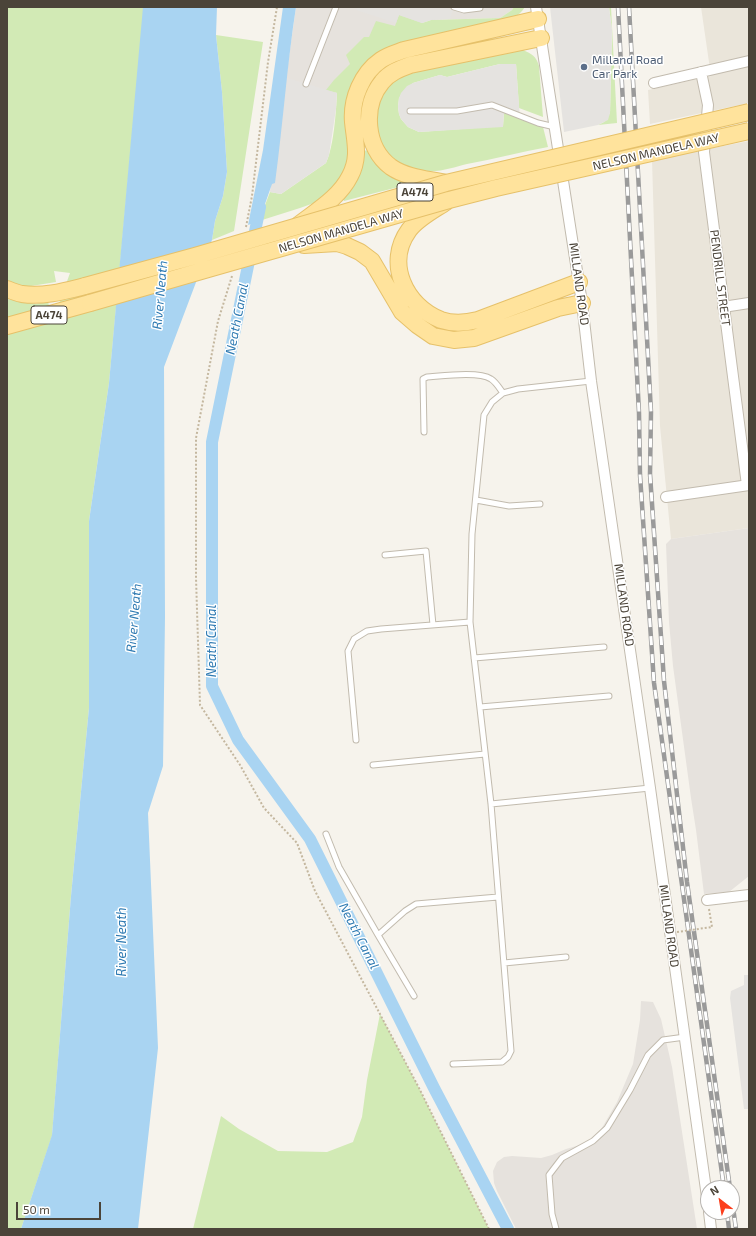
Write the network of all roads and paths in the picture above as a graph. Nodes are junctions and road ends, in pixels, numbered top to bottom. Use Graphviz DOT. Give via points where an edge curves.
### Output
graph roads {
  1 [pos="278,7"];
  2 [pos="336,7"];
  3 [pos="454,7"];
  4 [pos="480,7"];
  5 [pos="537,13"];
  6 [pos="541,38"];
  7 [pos="407,57"];
  8 [pos="749,62"];
  9 [pos="701,72"];
  10 [pos="654,83"];
  11 [pos="306,84"];
  12 [pos="410,111"];
  13 [pos="749,112"];
  14 [pos="555,127"];
  15 [pos="749,131"];
  16 [pos="446,183"];
  17 [pos="449,200"];
  18 [pos="297,226"];
  19 [pos="246,232"];
  20 [pos="282,248"];
  21 [pos="232,273"];
  22 [pos="579,282"];
  23 [pos="7,289"];
  24 [pos="582,303"];
  25 [pos="749,303"];
  26 [pos="723,306"];
  27 [pos="7,326"];
  28 [pos="591,381"];
  29 [pos="503,393"];
  30 [pos="424,432"];
  31 [pos="748,485"];
  32 [pos="666,497"];
  33 [pos="476,500"];
  34 [pos="540,504"];
  35 [pos="385,555"];
  36 [pos="470,622"];
  37 [pos="433,625"];
  38 [pos="604,647"];
  39 [pos="474,658"];
  40 [pos="609,696"];
  41 [pos="480,707"];
  42 [pos="356,740"];
  43 [pos="485,754"];
  44 [pos="373,765"];
  45 [pos="650,788"];
  46 [pos="490,804"];
  47 [pos="326,834"];
  48 [pos="749,895"];
  49 [pos="498,897"];
  50 [pos="707,900"];
  51 [pos="677,932"];
  52 [pos="378,935"];
  53 [pos="566,957"];
  54 [pos="504,963"];
  55 [pos="414,996"];
  56 [pos="685,1037"];
  57 [pos="453,1064"];
  58 [pos="705,1180"];
  59 [pos="489,1229"];
  60 [pos="556,1229"];
  1 -- 19 [label="path" via="268,62"];
  2 -- 11 [label="lane"];
  3 -- 4 [label="lane" via="464,10"];
  5 -- 6 [label="street, MILLAND ROAD"];
  5 -- 7 [label="main road"];
  6 -- 7 [label="main road"];
  6 -- 14 [label="street, MILLAND ROAD"];
  7 -- 16 [label="main road" via="376,91 369,109 372,140 381,157 390,166 411,176"];
  7 -- 18 [label="main road" via="393,54 381,60 365,77 353,110 357,151 351,175 335,196"];
  8 -- 9 [label="street"];
  9 -- 10 [label="street"];
  9 -- 26 [label="street, PENDRILL STREET" via="708,104 704,152"];
  12 -- 14 [label="lane" via="457,111 492,106"];
  13 -- 16 [label="main road, NELSON MANDELA WAY / A474, bridge"];
  14 -- 22 [label="street, MILLAND ROAD"];
  15 -- 17 [label="main road, NELSON MANDELA WAY / A474, bridge"];
  16 -- 18 [label="main road, NELSON MANDELA WAY / A474, bridge"];
  17 -- 20 [label="main road, NELSON MANDELA WAY / A474, bridge"];
  17 -- 22 [label="main road, bridge" via="420,219 410,229 400,248 398,268 402,283 409,296 427,313 442,320 458,323 478,320"];
  18 -- 23 [label="main road, NELSON MANDELA WAY / A474, bridge" via="64,291 21,294"];
  20 -- 24 [label="main road, bridge" via="337,243 360,252 372,261 402,312 433,336 454,340 474,338 558,308"];
  20 -- 27 [label="main road, NELSON MANDELA WAY / A474, bridge"];
  21 -- 59 [label="path" via="218,321 196,438 196,578 200,705 264,808 297,843 315,891 419,1088"];
  22 -- 24 [label="street, MILLAND ROAD"];
  24 -- 28 [label="street, MILLAND ROAD"];
  25 -- 26 [label="street"];
  26 -- 31 [label="street, PENDRILL STREET"];
  28 -- 29 [label="lane"];
  28 -- 45 [label="street, MILLAND ROAD"];
  29 -- 30 [label="lane" via="492,379 485,376 427,377 423,379"];
  29 -- 33 [label="lane" via="492,402 484,415"];
  31 -- 32 [label="street"];
  33 -- 34 [label="lane" via="509,506"];
  33 -- 36 [label="lane" via="471,558"];
  35 -- 37 [label="lane" via="426,551"];
  36 -- 37 [label="lane"];
  36 -- 39 [label="lane"];
  37 -- 42 [label="lane" via="367,631 354,639 348,651"];
  38 -- 39 [label="lane"];
  39 -- 41 [label="lane"];
  40 -- 41 [label="lane"];
  41 -- 43 [label="lane"];
  43 -- 44 [label="lane"];
  43 -- 46 [label="lane"];
  45 -- 46 [label="lane"];
  45 -- 56 [label="street, MILLAND ROAD"];
  46 -- 49 [label="lane"];
  47 -- 52 [label="lane" via="339,867"];
  48 -- 50 [label="street"];
  49 -- 52 [label="lane" via="416,904"];
  49 -- 54 [label="lane"];
  50 -- 51 [label="path, bridge" via="712,927"];
  52 -- 55 [label="lane"];
  53 -- 54 [label="lane"];
  54 -- 57 [label="lane" via="511,1051 508,1057 502,1062"];
  56 -- 58 [label="street, MILLAND ROAD"];
  56 -- 60 [label="lane" via="663,1040 648,1055 607,1128 594,1141 562,1158 549,1175 552,1214"];
}
